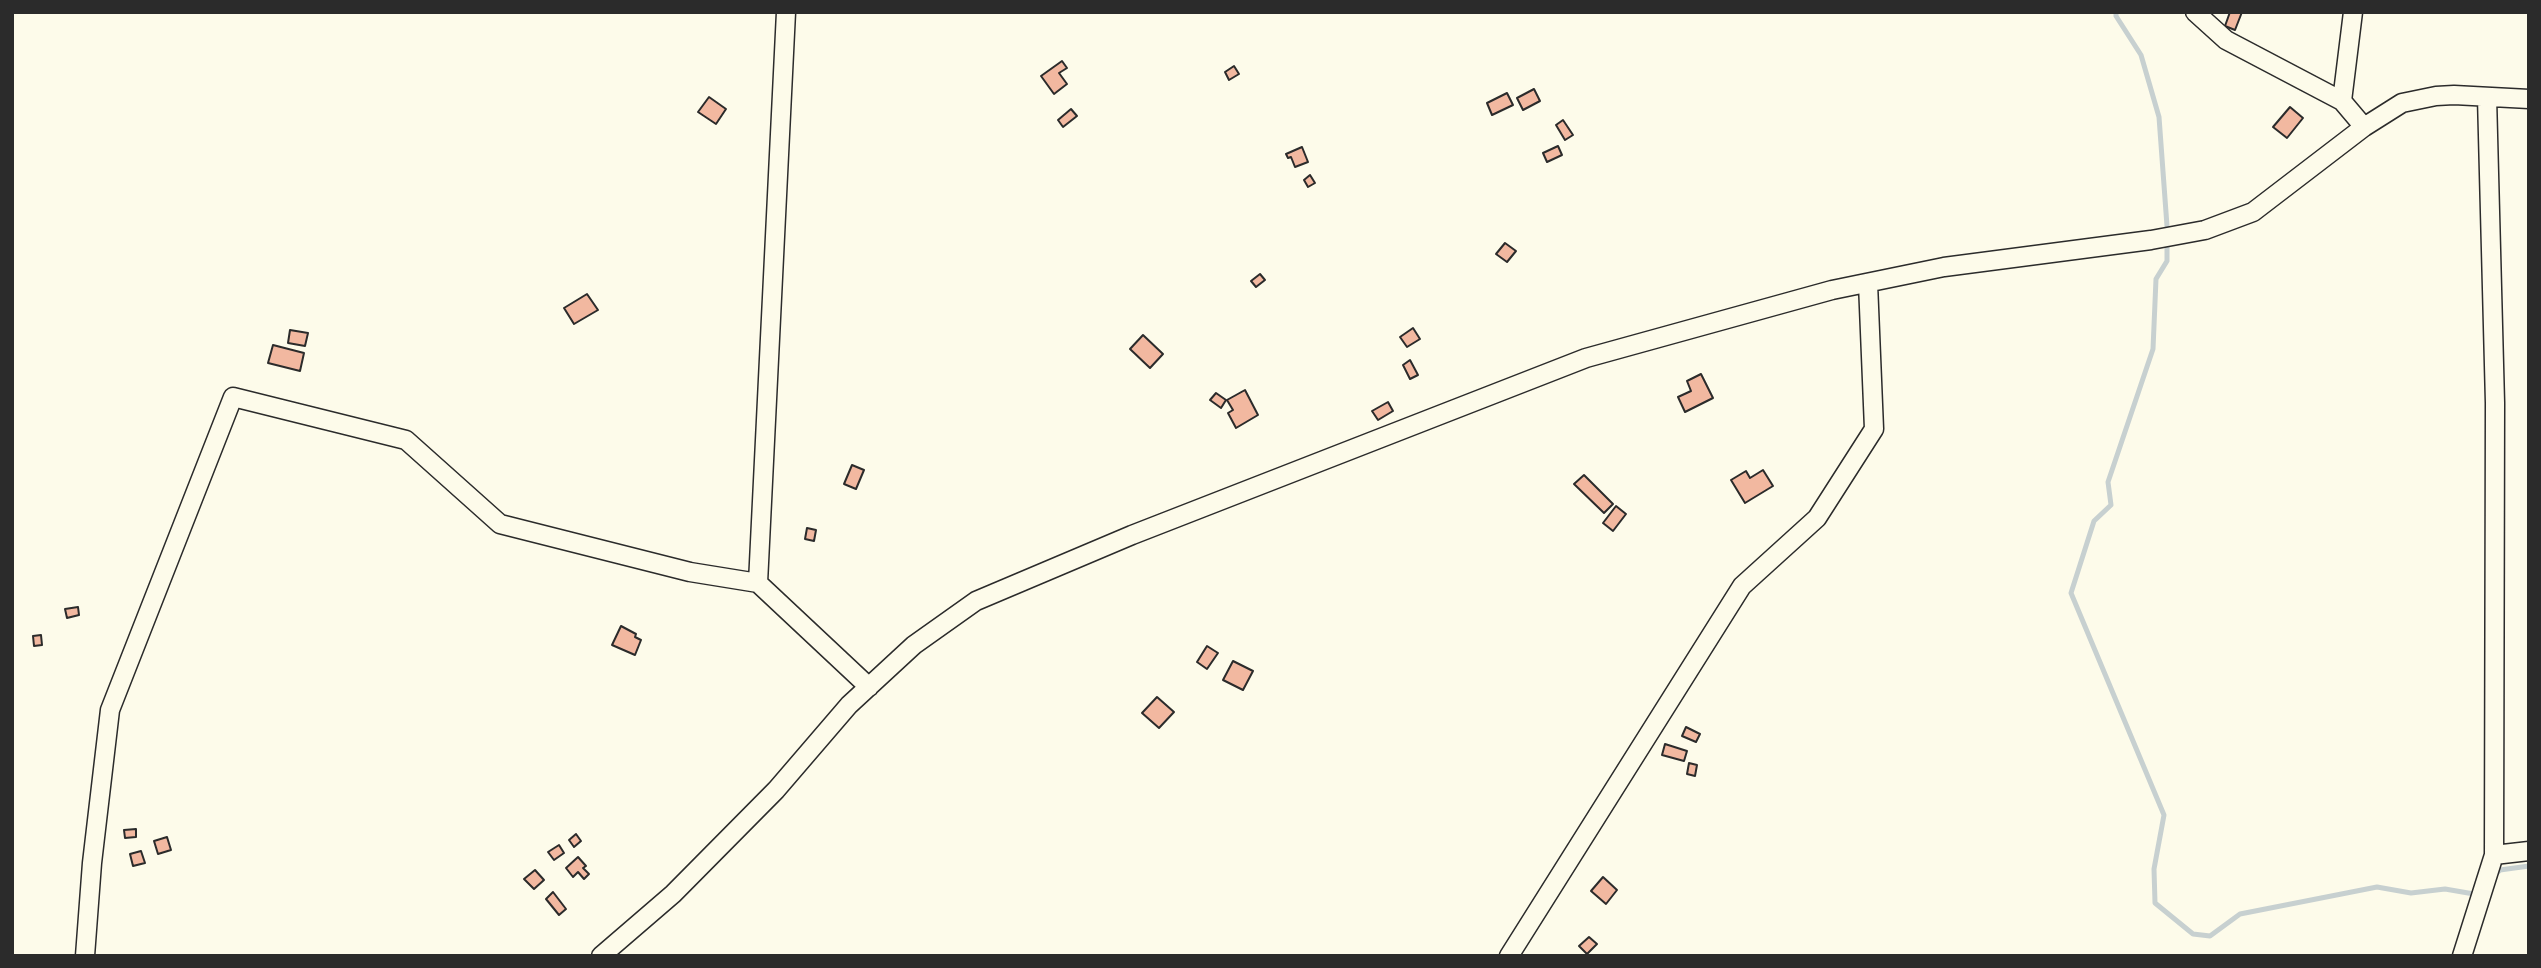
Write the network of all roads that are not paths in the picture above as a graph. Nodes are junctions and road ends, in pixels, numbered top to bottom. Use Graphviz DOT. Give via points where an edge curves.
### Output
graph roads {
  1 [pos="786,12"];
  2 [pos="2195,12"];
  3 [pos="2353,12"];
  4 [pos="2487,97"];
  5 [pos="2529,99"];
  6 [pos="2342,100"];
  7 [pos="2364,127"];
  8 [pos="1867,283"];
  9 [pos="758,583"];
  10 [pos="869,687"];
  11 [pos="2529,851"];
  12 [pos="2494,855"];
  13 [pos="85,956"];
  14 [pos="601,956"];
  15 [pos="1509,956"];
  16 [pos="2462,956"];
  1 -- 9 [label="street"];
  2 -- 6 [label="street" via="2226,40"];
  3 -- 6 [label="street"];
  4 -- 5 [label="street"];
  4 -- 7 [label="street" via="2435,96 2402,103"];
  4 -- 12 [label="street" via="2495,403"];
  6 -- 7 [label="street"];
  7 -- 8 [label="street" via="2253,212 2205,230 1944,267"];
  8 -- 10 [label="street" via="1586,358 1132,535 976,601 914,645"];
  8 -- 15 [label="street" via="1874,429 1817,518 1742,586"];
  9 -- 10 [label="street"];
  9 -- 13 [label="street" via="691,572 500,524 406,440 233,397 110,710"];
  10 -- 14 [label="street" via="673,894"];
  11 -- 12 [label="street"];
  12 -- 16 [label="street"];
}
